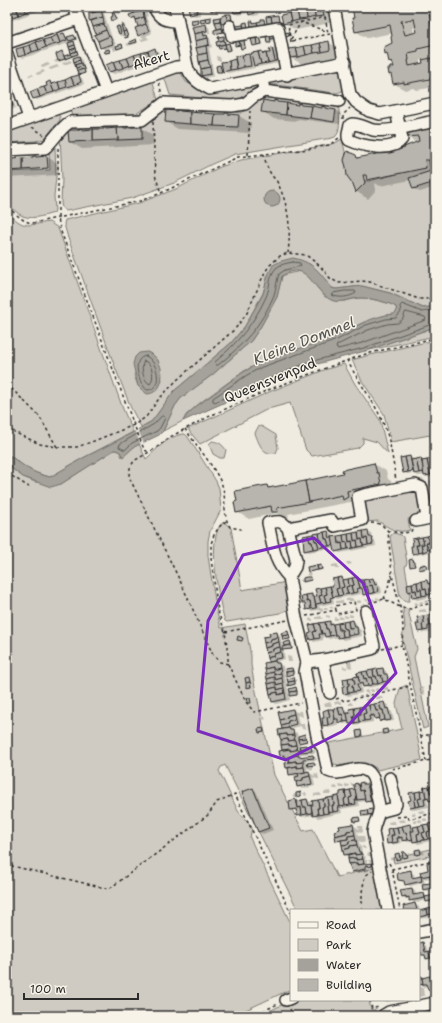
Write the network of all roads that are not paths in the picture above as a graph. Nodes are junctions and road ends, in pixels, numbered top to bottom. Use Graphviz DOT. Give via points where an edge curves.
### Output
graph roads {
  1 [pos="74,7"];
  2 [pos="154,7"];
  3 [pos="175,7"];
  4 [pos="335,11"];
  5 [pos="78,19"];
  6 [pos="178,21"];
  7 [pos="230,26"];
  8 [pos="7,42"];
  9 [pos="7,54"];
  10 [pos="345,62"];
  11 [pos="187,66"];
  12 [pos="287,75"];
  13 [pos="263,79"];
  14 [pos="106,91"];
  15 [pos="264,91"];
  16 [pos="339,101"];
  17 [pos="435,103"];
  18 [pos="64,106"];
  19 [pos="396,111"];
  20 [pos="29,118"];
  21 [pos="435,121"];
  22 [pos="70,122"];
  23 [pos="7,126"];
  24 [pos="7,150"];
  25 [pos="431,517"];
  26 [pos="416,521"];
  27 [pos="288,528"];
  28 [pos="290,577"];
  29 [pos="364,608"];
  30 [pos="323,660"];
  31 [pos="307,662"];
  32 [pos="331,696"];
  33 [pos="391,774"];
  34 [pos="379,812"];
  35 [pos="388,909"];
  36 [pos="435,929"];
  37 [pos="420,932"];
  38 [pos="435,1003"];
  39 [pos="384,1015"];
  1 -- 5 [label="street"];
  2 -- 6 [label="street" via="162,20"];
  3 -- 6 [label="street"];
  4 -- 10 [label="street" via="332,33"];
  5 -- 8 [label="street"];
  5 -- 14 [label="street"];
  6 -- 11 [label="street"];
  7 -- 12 [label="street" via="232,36 278,28"];
  9 -- 20 [label="street"];
  10 -- 12 [label="street, Akert"];
  10 -- 19 [label="street" via="353,98 374,113"];
  11 -- 13 [label="street, Akert" via="189,73 198,83 210,89"];
  11 -- 14 [label="street, Akert" via="176,67"];
  12 -- 13 [label="street, Akert"];
  13 -- 15 [label="street"];
  14 -- 18 [label="street, Akert"];
  15 -- 16 [label="street"];
  15 -- 22 [label="street" via="245,104 232,106 164,103 142,120"];
  17 -- 19 [label="street"];
  18 -- 20 [label="street, Akert"];
  18 -- 22 [label="street"];
  19 -- 21 [label="street" via="400,128"];
  20 -- 23 [label="street, Akert"];
  22 -- 24 [label="street" via="45,148"];
  25 -- 26 [label="street"];
  25 -- 27 [label="street" via="422,488 415,486 358,497 362,520 335,526 331,520"];
  27 -- 28 [label="street" via="296,560"];
  27 -- 28 [label="street" via="280,521 268,523 276,559 281,569"];
  28 -- 31 [label="street" via="296,618"];
  29 -- 30 [label="street" via="374,646 372,649"];
  30 -- 31 [label="street"];
  30 -- 32 [label="street"];
  31 -- 34 [label="street" via="305,672 318,741 323,748 328,771 334,774 366,770 374,780"];
  33 -- 34 [label="street" via="396,804 394,808"];
  34 -- 35 [label="street" via="373,832 384,866"];
  36 -- 37 [label="street"];
  38 -- 39 [label="street"];
}
